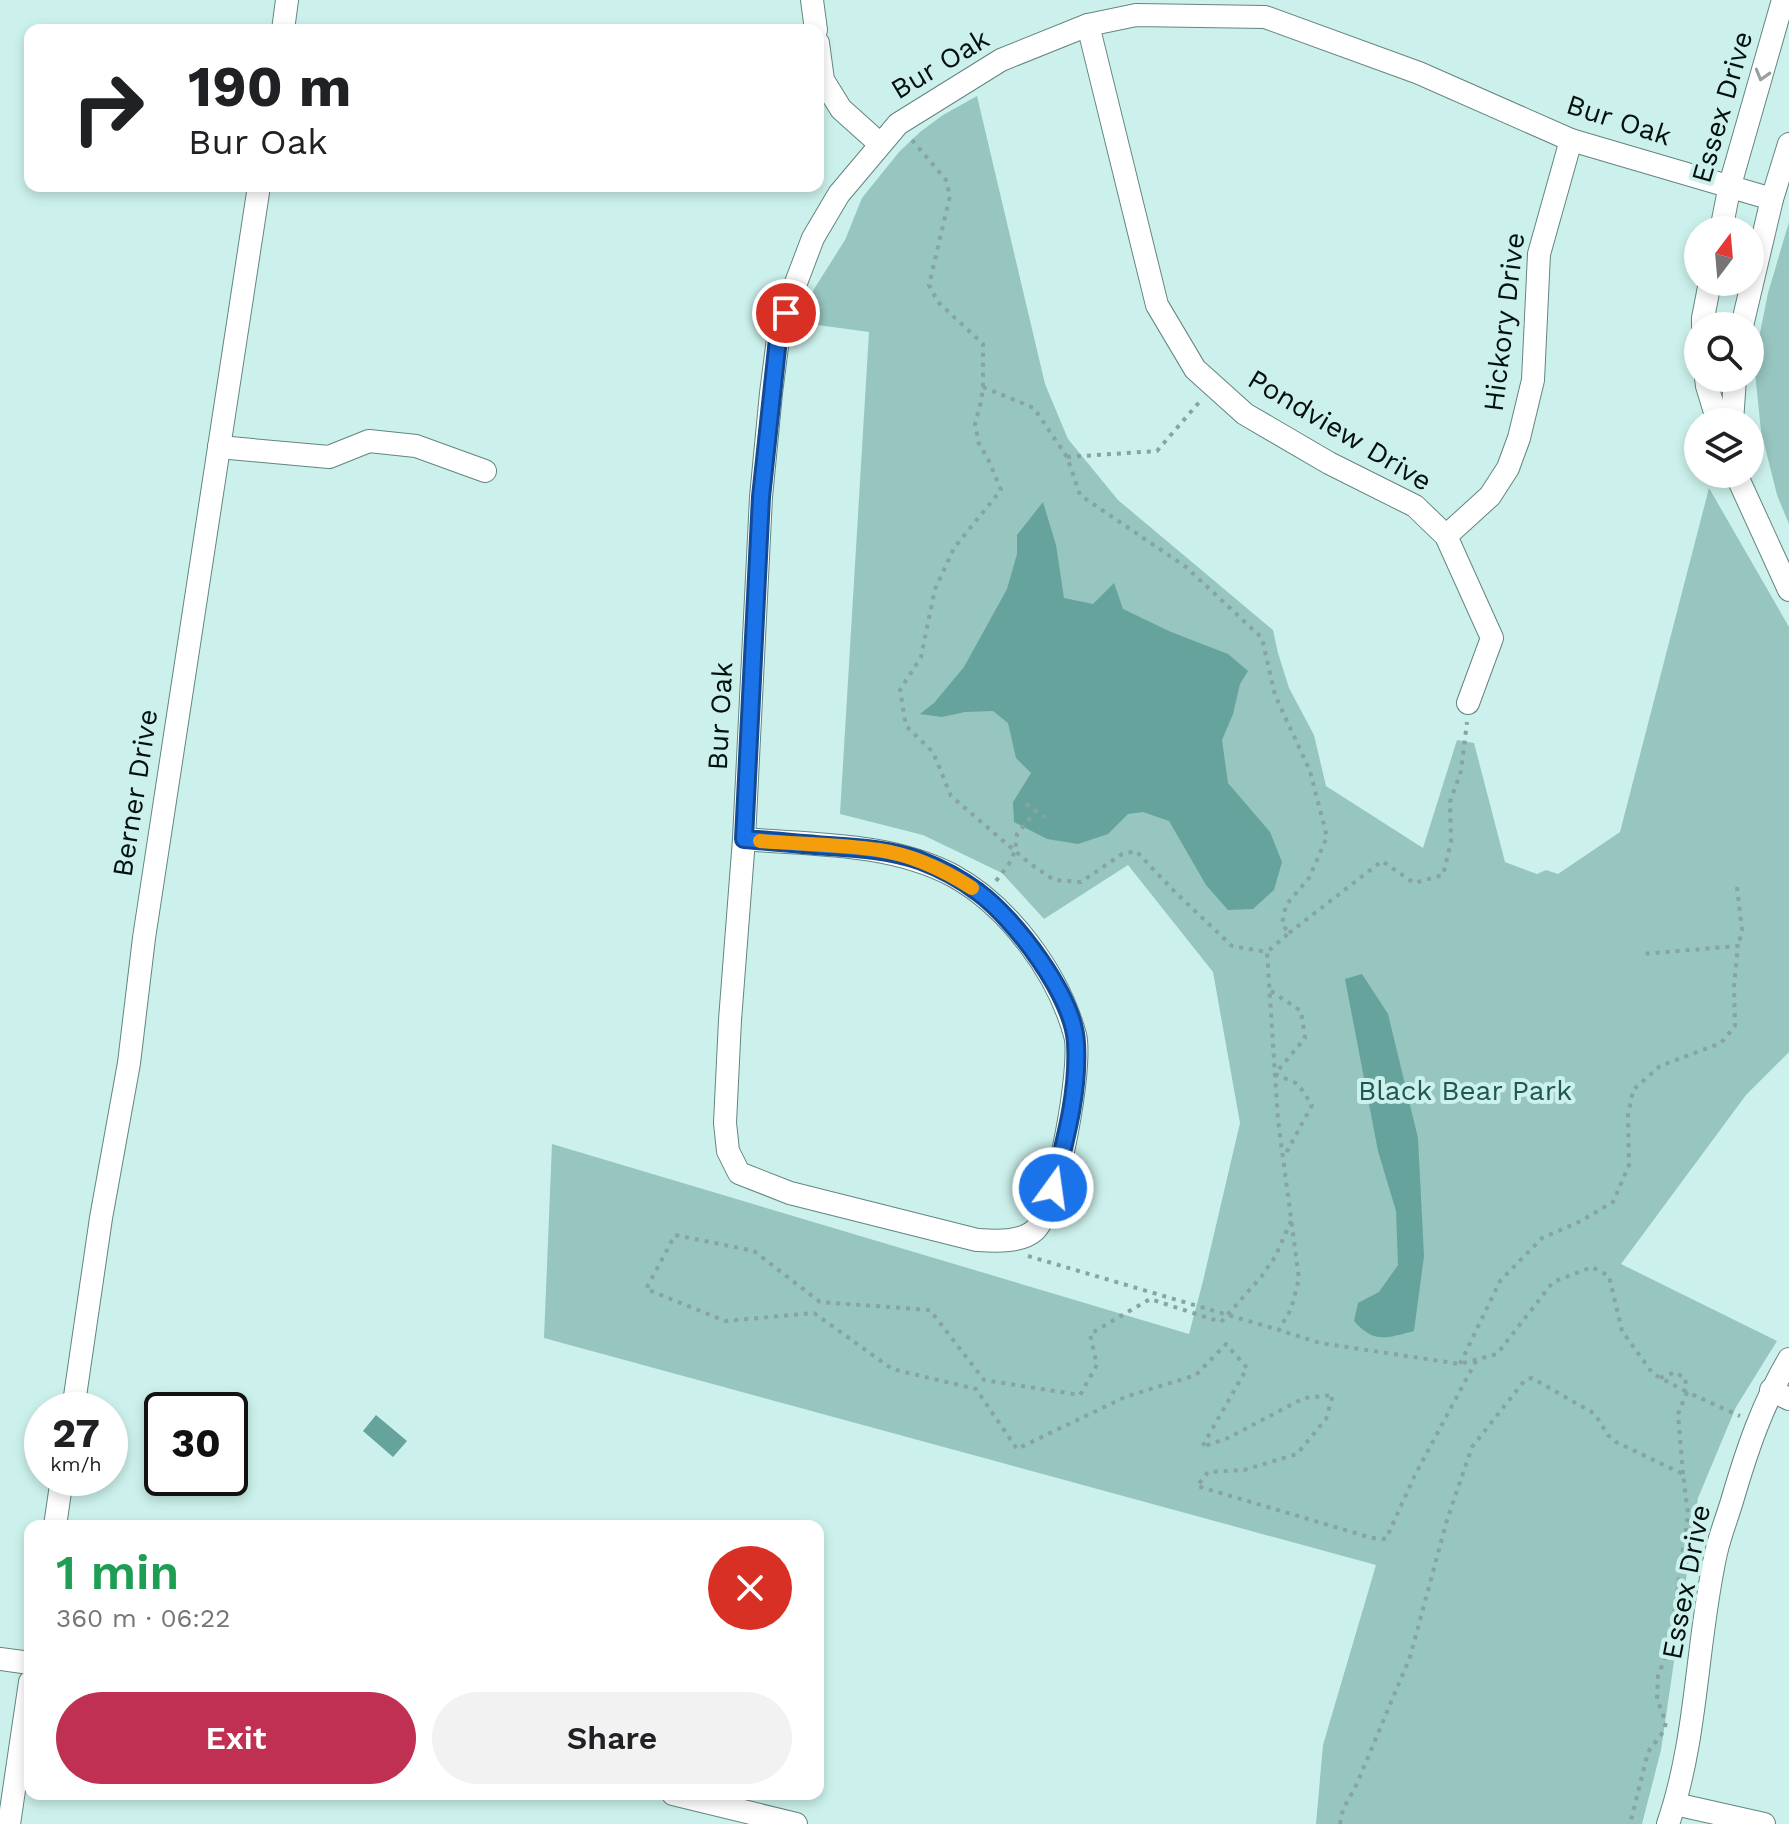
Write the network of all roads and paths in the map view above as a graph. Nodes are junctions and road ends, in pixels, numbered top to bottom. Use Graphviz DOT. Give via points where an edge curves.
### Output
graph roads {
  1 [pos="287,0"];
  2 [pos="812,0"];
  3 [pos="1783,0"];
  4 [pos="284,24"];
  5 [pos="815,24"];
  6 [pos="1088,25"];
  7 [pos="824,82"];
  8 [pos="898,124"];
  9 [pos="1571,140"];
  10 [pos="880,144"];
  11 [pos="1789,144"];
  12 [pos="1730,185"];
  13 [pos="258,192"];
  14 [pos="1772,199"];
  15 [pos="1724,216"];
  16 [pos="1745,312"];
  17 [pos="1213,385"];
  18 [pos="983,387"];
  19 [pos="219,447"];
  20 [pos="1067,457"];
  21 [pos="485,471"];
  22 [pos="1742,488"];
  23 [pos="1446,536"];
  24 [pos="1789,590"];
  25 [pos="1468,703"];
  26 [pos="1026,804"];
  27 [pos="1035,812"];
  28 [pos="1045,817"];
  29 [pos="744,839"];
  30 [pos="1015,851"];
  31 [pos="1737,887"];
  32 [pos="984,897"];
  33 [pos="1289,933"];
  34 [pos="1738,946"];
  35 [pos="1267,952"];
  36 [pos="1641,954"];
  37 [pos="1270,991"];
  38 [pos="1275,1074"];
  39 [pos="1283,1159"];
  40 [pos="1291,1221"];
  41 [pos="1017,1237"];
  42 [pos="1279,1330"];
  43 [pos="1477,1359"];
  44 [pos="1789,1359"];
  45 [pos="1460,1364"];
  46 [pos="1660,1378"];
  47 [pos="1686,1391"];
  48 [pos="76,1392"];
  49 [pos="1780,1394"];
  50 [pos="1757,1424"];
  51 [pos="1683,1474"];
  52 [pos="59,1496"];
  53 [pos="56,1520"];
  54 [pos="0,1659"];
  55 [pos="24,1662"];
  56 [pos="24,1723"];
  57 [pos="698,1800"];
  58 [pos="1672,1814"];
  59 [pos="9,1824"];
  60 [pos="796,1824"];
  61 [pos="1340,1824"];
  62 [pos="1630,1824"];
  63 [pos="1764,1824"];
  1 -- 4 [label="street"];
  2 -- 5 [label="street"];
  3 -- 12 [label="street, Essex Drive, one-way"];
  6 -- 8 [label="street, Bur Oak" via="1001,60"];
  6 -- 9 [label="street, Bur Oak" via="1136,15 1265,17 1419,73"];
  6 -- 17 [label="street, Pondview Drive" via="1157,305 1195,369"];
  7 -- 10 [label="street" via="841,109"];
  8 -- 10 [label="street, Bur Oak"];
  8 -- 18 [label="path" via="946,180 950,196 929,285 938,302 983,344"];
  9 -- 12 [label="street, Bur Oak"];
  9 -- 23 [label="street, Hickory Drive" via="1539,254 1533,380 1519,438 1490,496"];
  10 -- 29 [label="street, Bur Oak" via="839,194 813,238 778,339 761,497"];
  11 -- 14 [label="street"];
  12 -- 14 [label="street, Bur Oak"];
  12 -- 15 [label="street, Essex Drive"];
  13 -- 19 [label="street, Berner Drive"];
  14 -- 16 [label="street"];
  17 -- 20 [label="path" via="1157,451"];
  17 -- 23 [label="street, Pondview Drive" via="1245,414 1415,506"];
  18 -- 20 [label="path" via="1034,408"];
  18 -- 30 [label="path" via="975,424 1001,490 954,548 935,589 921,657 900,690 906,726 933,752 951,796"];
  19 -- 21 [label="street" via="329,457 369,441 416,446"];
  19 -- 48 [label="street, Berner Drive"];
  20 -- 33 [label="path" via="1080,495 1186,567 1262,638 1275,695 1310,771 1327,837 1309,878 1286,905 1282,924"];
  22 -- 24 [label="street"];
  23 -- 25 [label="street, Pondview Drive" via="1492,638"];
  25 -- 33 [label="path" via="1443,875 1414,883 1382,861"];
  26 -- 27 [label="path"];
  27 -- 28 [label="path"];
  27 -- 30 [label="path" via="1017,834"];
  29 -- 32 [label="street" via="880,850 920,861"];
  29 -- 41 [label="street, Bur Oak" via="725,1123 728,1151 739,1173 790,1193 977,1240"];
  30 -- 32 [label="path"];
  30 -- 35 [label="path" via="1054,880 1081,882 1122,854 1136,851 1232,946"];
  31 -- 34 [label="path" via="1742,930"];
  32 -- 41 [label="street" via="1047,971 1066,1005 1076,1040 1071,1108 1053,1188 1035,1230"];
  33 -- 35 [label="path"];
  34 -- 36 [label="path"];
  34 -- 45 [label="path" via="1735,1026 1721,1043 1660,1066 1633,1090 1629,1165 1613,1202 1542,1238 1500,1281"];
  35 -- 37 [label="path"];
  37 -- 38 [label="path"];
  37 -- 38 [label="path" via="1301,1011 1305,1038"];
  38 -- 39 [label="path"];
  38 -- 39 [label="path" via="1298,1084 1312,1105"];
  39 -- 40 [label="path"];
  40 -- 42 [label="path" via="1299,1279"];
  40 -- 43 [label="path" via="1275,1257 1221,1322 1150,1299 1090,1334 1097,1365 1080,1395 984,1380 930,1310 820,1302 754,1251 675,1235 646,1289 725,1321 814,1313 892,1369 976,1389 1017,1449 1125,1397 1196,1375 1226,1344 1247,1368 1202,1447 1304,1398 1333,1395 1326,1419 1297,1454 1244,1470 1208,1472 1197,1486 1372,1538 1386,1539"];
  41 -- 42 [label="path" via="1028,1257"];
  42 -- 45 [label="path" via="1320,1343"];
  43 -- 45 [label="path"];
  43 -- 46 [label="path" via="1497,1354 1553,1282 1592,1267 1609,1276 1622,1331"];
  44 -- 49 [label="street, Essex Drive"];
  46 -- 47 [label="path"];
  46 -- 47 [label="path" via="1675,1372 1686,1379"];
  47 -- 50 [label="path"];
  47 -- 51 [label="path" via="1678,1414"];
  49 -- 50 [label="street, Essex Drive"];
  50 -- 58 [label="street, Essex Drive" via="1716,1553 1692,1720"];
  51 -- 61 [label="path" via="1616,1442 1595,1414 1532,1378 1525,1380 1472,1447 1410,1657"];
  51 -- 62 [label="path" via="1688,1514 1670,1645 1658,1676 1657,1699 1666,1723 1648,1752"];
  52 -- 53 [label="street"];
  54 -- 55 [label="street"];
  56 -- 59 [label="street"];
  57 -- 60 [label="street"];
  58 -- 63 [label="street"];
}
